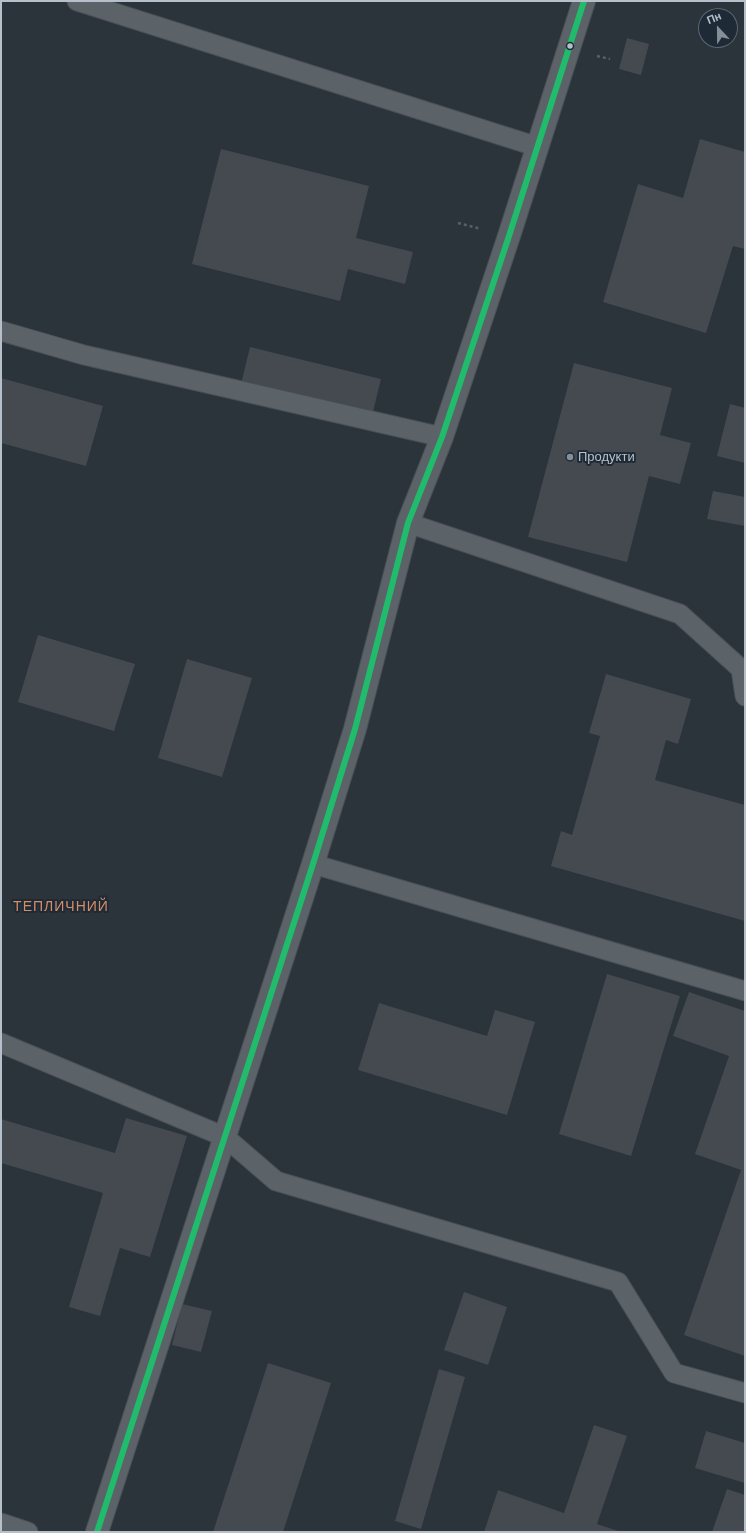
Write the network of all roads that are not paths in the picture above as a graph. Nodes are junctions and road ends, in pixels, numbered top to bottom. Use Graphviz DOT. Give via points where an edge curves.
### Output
graph roads {
  1 [pos="77,1"];
  2 [pos="584,1"];
  3 [pos="538,147"];
  4 [pos="1,331"];
  5 [pos="442,437"];
  6 [pos="408,523"];
  7 [pos="745,696"];
  8 [pos="313,864"];
  9 [pos="745,991"];
  10 [pos="1,1043"];
  11 [pos="225,1137"];
  12 [pos="745,1393"];
  13 [pos="1,1523"];
  14 [pos="28,1532"];
  15 [pos="97,1532"];
  1 -- 3 [label="lane"];
  2 -- 3 [label="street"];
  3 -- 5 [label="street"];
  4 -- 5 [label="lane" via="84,355"];
  5 -- 6 [label="street"];
  6 -- 7 [label="lane" via="680,614 741,669"];
  6 -- 8 [label="street" via="355,729"];
  8 -- 9 [label="lane"];
  8 -- 11 [label="street"];
  10 -- 11 [label="lane"];
  11 -- 12 [label="lane" via="276,1181 618,1282 674,1373"];
  11 -- 15 [label="street"];
  13 -- 14 [label="lane"];
}
